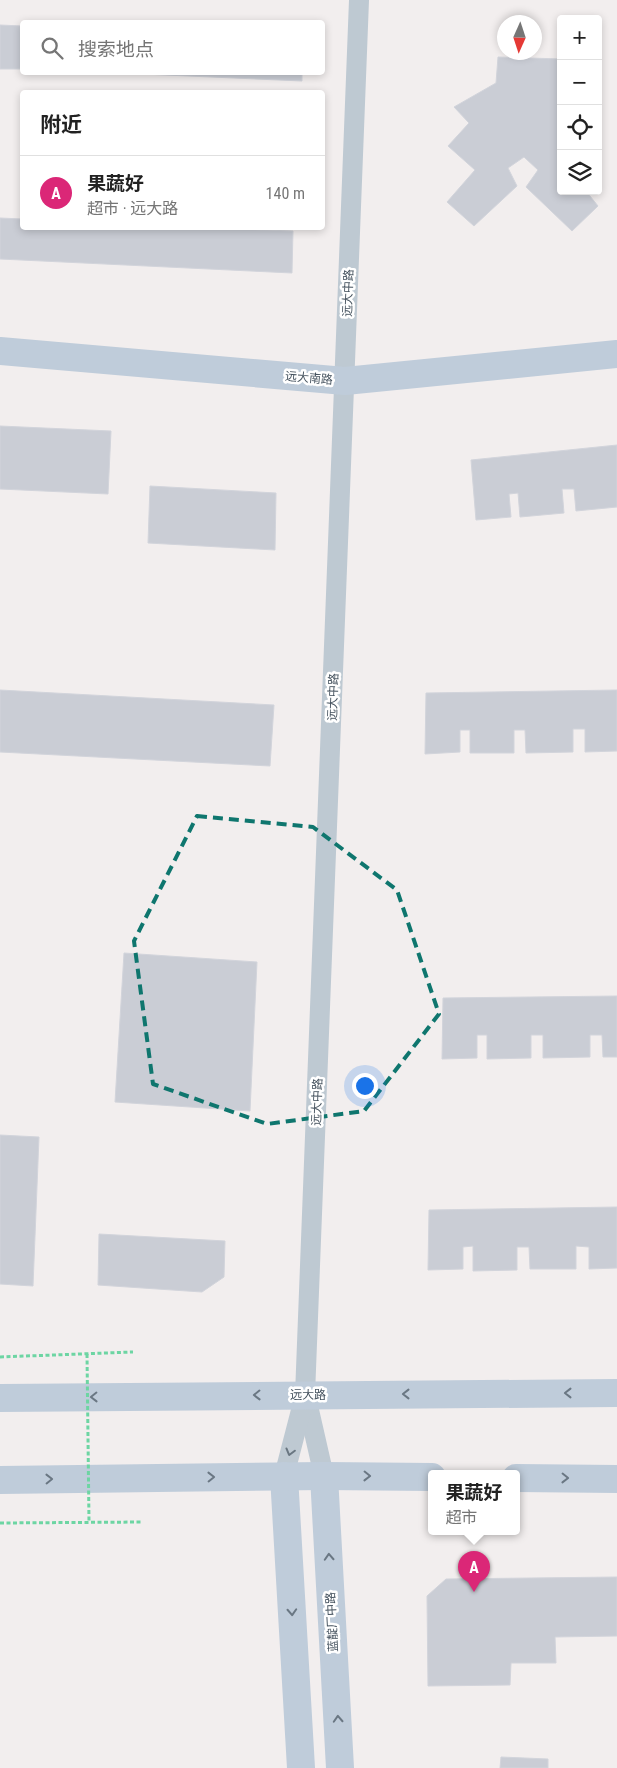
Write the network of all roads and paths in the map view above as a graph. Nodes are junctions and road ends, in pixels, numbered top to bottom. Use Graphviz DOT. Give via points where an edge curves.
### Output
graph roads {
  1 [pos="359,0"];
  2 [pos="0,351"];
  3 [pos="617,354"];
  4 [pos="345,382"];
  5 [pos="133,1352"];
  6 [pos="87,1354"];
  7 [pos="0,1357"];
  8 [pos="617,1392"];
  9 [pos="306,1395"];
  10 [pos="0,1398"];
  11 [pos="284,1476"];
  12 [pos="324,1476"];
  13 [pos="428,1477"];
  14 [pos="520,1478"];
  15 [pos="617,1479"];
  16 [pos="0,1480"];
  17 [pos="89,1522"];
  18 [pos="142,1522"];
  19 [pos="0,1523"];
  20 [pos="301,1768"];
  21 [pos="340,1768"];
  1 -- 4 [label="street, 远大中路"];
  2 -- 4 [label="street, 远大南路"];
  3 -- 4 [label="street, 远大南路"];
  4 -- 9 [label="street, 远大中路"];
  5 -- 6 [label="path"];
  6 -- 7 [label="path"];
  6 -- 17 [label="path, bridge"];
  8 -- 9 [label="street, 远大路, one-way"];
  9 -- 10 [label="street, 远大路, one-way"];
  9 -- 11 [label="street, one-way"];
  9 -- 12 [label="street"];
  11 -- 12 [label="street"];
  16 -- 11 [label="street, one-way"];
  11 -- 20 [label="street, one-way"];
  12 -- 13 [label="street, one-way"];
  21 -- 12 [label="street, 蓝靛厂中路, one-way"];
  14 -- 15 [label="street, one-way"];
  17 -- 18 [label="path"];
  17 -- 19 [label="path"];
}
